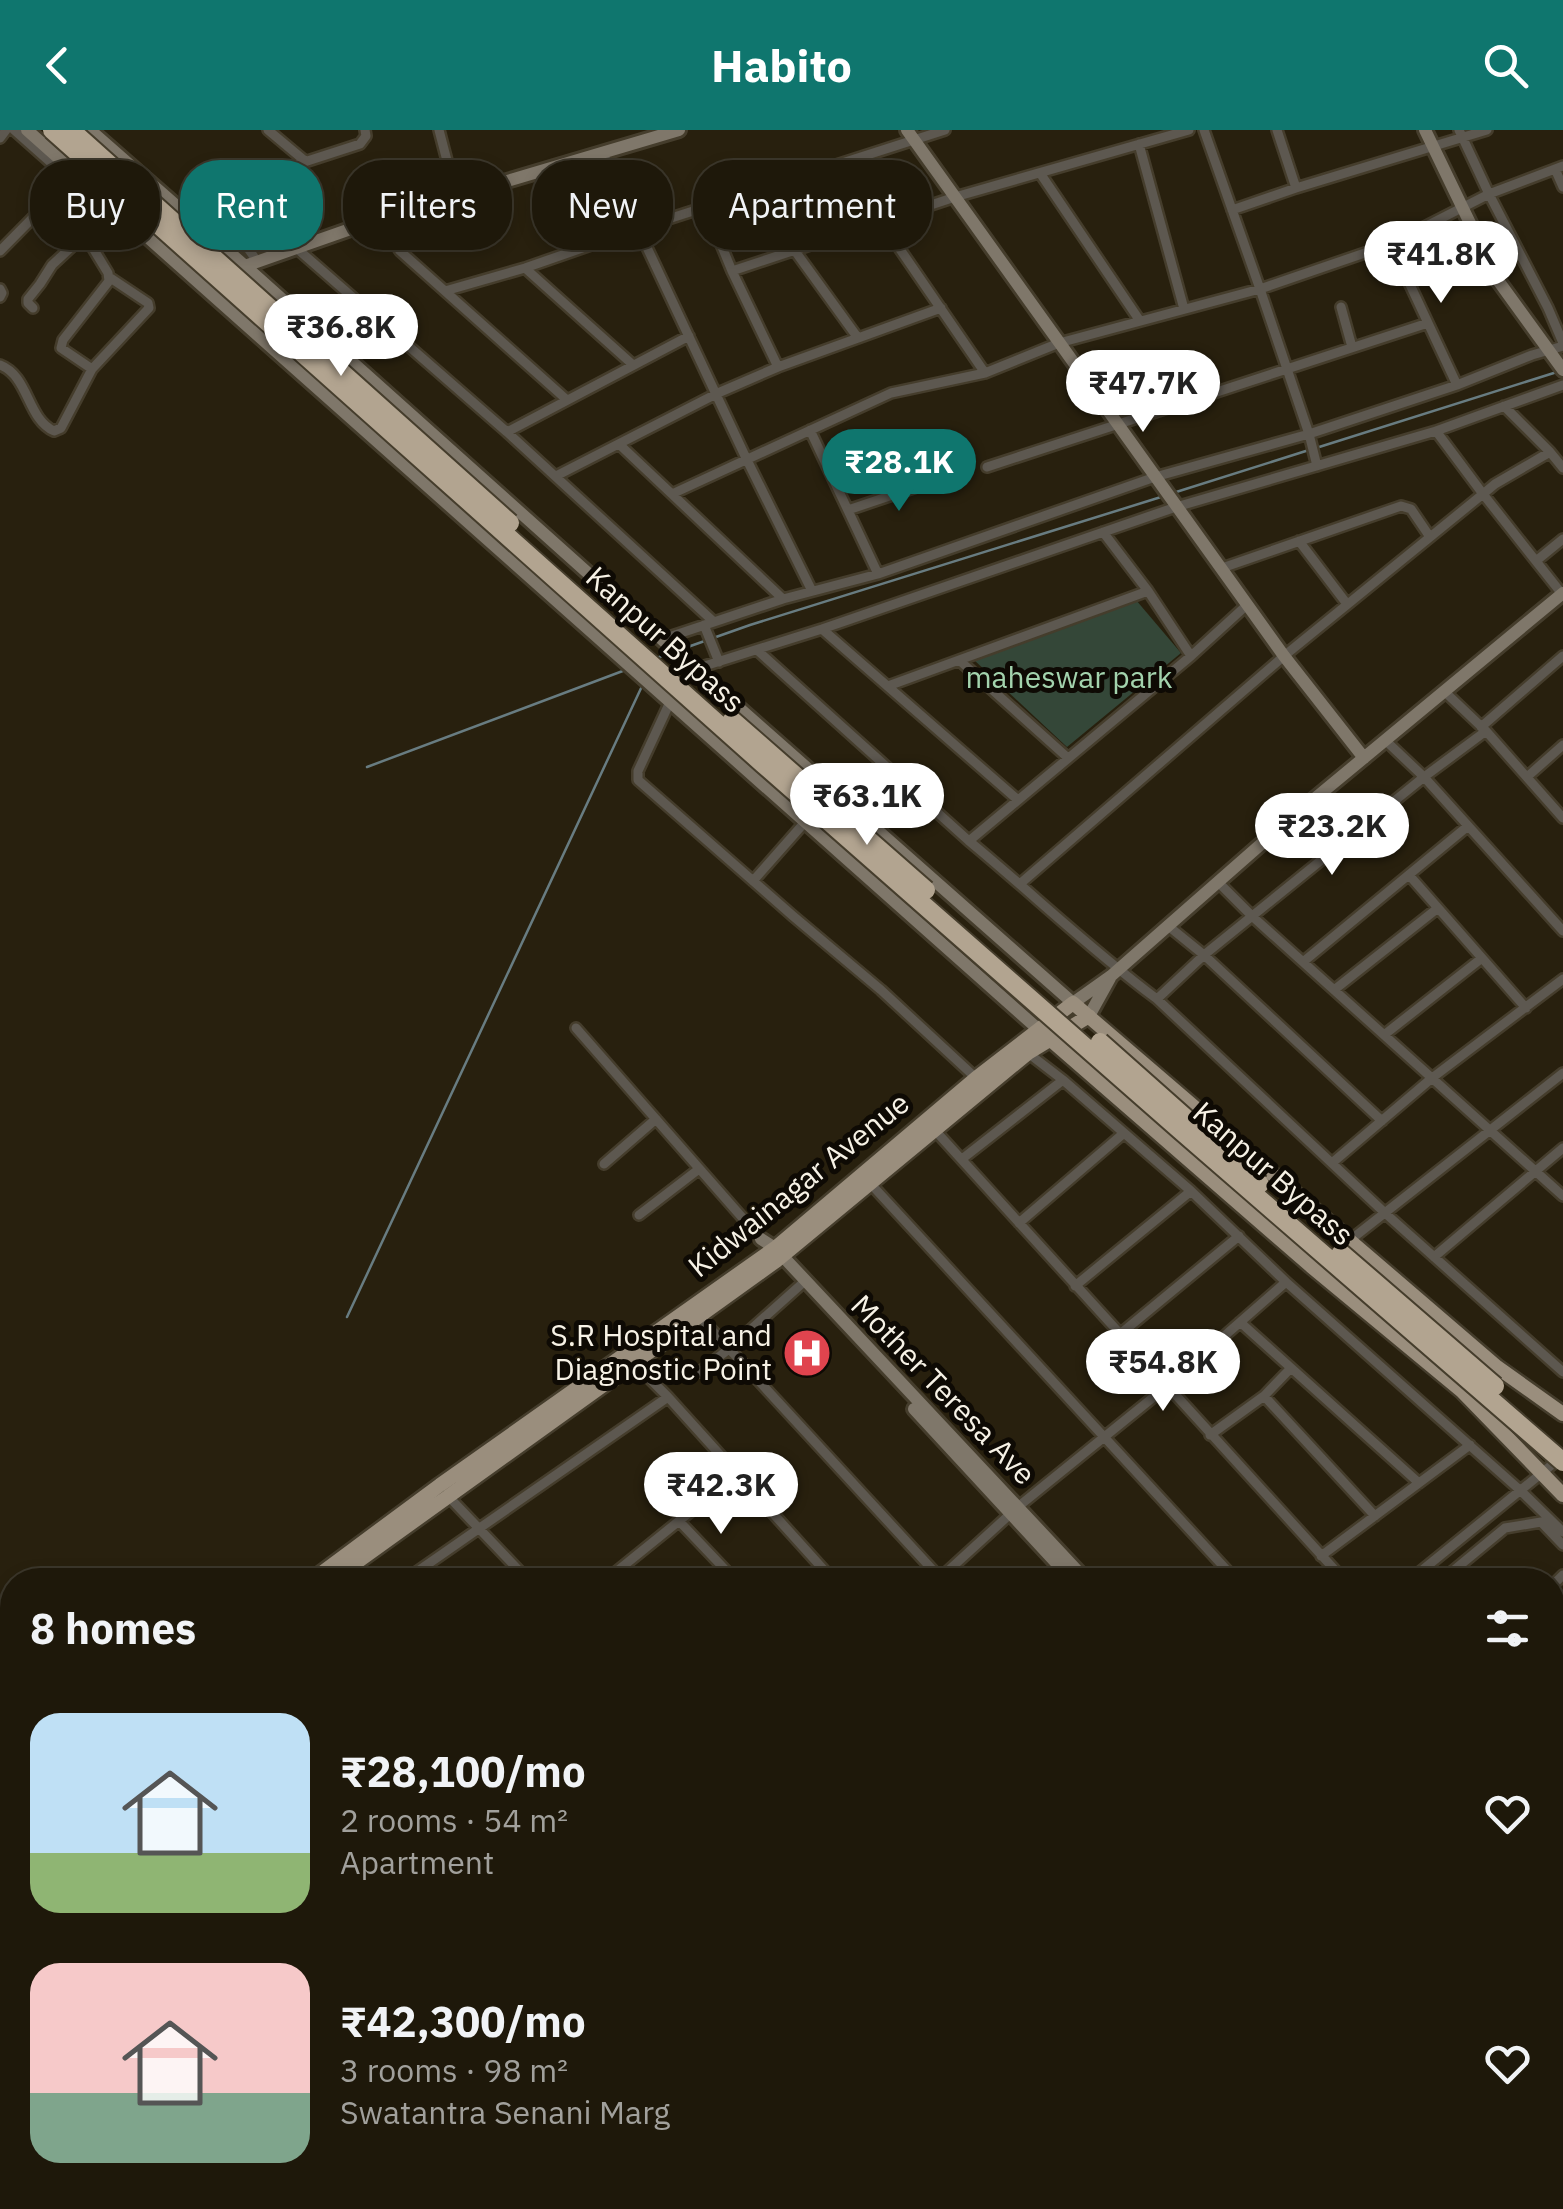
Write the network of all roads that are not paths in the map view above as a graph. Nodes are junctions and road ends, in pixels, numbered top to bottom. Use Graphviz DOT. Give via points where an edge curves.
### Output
graph roads {
  1 [pos="6,130"];
  2 [pos="14,130"];
  3 [pos="27,130"];
  4 [pos="52,130"];
  5 [pos="71,130"];
  6 [pos="90,130"];
  7 [pos="268,130"];
  8 [pos="365,130"];
  9 [pos="439,130"];
  10 [pos="678,130"];
  11 [pos="945,130"];
  12 [pos="1189,130"];
  13 [pos="1204,130"];
  14 [pos="1277,130"];
  15 [pos="1425,130"];
  16 [pos="1487,130"];
  17 [pos="1461,134"];
  18 [pos="910,135"];
  19 [pos="0,138"];
  20 [pos="1139,144"];
  21 [pos="1434,148"];
  22 [pos="603,154"];
  23 [pos="48,160"];
  24 [pos="61,160"];
  25 [pos="303,160"];
  26 [pos="307,160"];
  27 [pos="447,160"];
  28 [pos="606,160"];
  29 [pos="840,160"];
  30 [pos="1559,168"];
  31 [pos="1040,173"];
  32 [pos="512,179"];
  33 [pos="1563,187"];
  34 [pos="1296,188"];
  35 [pos="1488,194"];
  36 [pos="954,198"];
  37 [pos="932,206"];
  38 [pos="1464,208"];
  39 [pos="1232,210"];
  40 [pos="30,220"];
  41 [pos="1391,244"];
  42 [pos="160,247"];
  43 [pos="68,250"];
  44 [pos="93,250"];
  45 [pos="244,250"];
  46 [pos="288,250"];
  47 [pos="299,250"];
  48 [pos="400,250"];
  49 [pos="577,250"];
  50 [pos="647,250"];
  51 [pos="723,250"];
  52 [pos="798,250"];
  53 [pos="901,250"];
  54 [pos="0,251"];
  55 [pos="795,251"];
  56 [pos="251,263"];
  57 [pos="526,268"];
  58 [pos="732,271"];
  59 [pos="110,278"];
  60 [pos="1260,288"];
  61 [pos="0,289"];
  62 [pos="445,290"];
  63 [pos="0,297"];
  64 [pos="1341,306"];
  65 [pos="33,308"];
  66 [pos="942,308"];
  67 [pos="1184,309"];
  68 [pos="1140,321"];
  69 [pos="1428,323"];
  70 [pos="688,336"];
  71 [pos="858,338"];
  72 [pos="1059,343"];
  73 [pos="1563,344"];
  74 [pos="1352,347"];
  75 [pos="1548,351"];
  76 [pos="632,364"];
  77 [pos="0,365"];
  78 [pos="778,367"];
  79 [pos="92,369"];
  80 [pos="1287,369"];
  81 [pos="1563,370"];
  82 [pos="985,373"];
  83 [pos="1456,385"];
  84 [pos="1563,385"];
  85 [pos="718,393"];
  86 [pos="566,400"];
  87 [pos="1504,406"];
  88 [pos="1117,424"];
  89 [pos="810,430"];
  90 [pos="1436,431"];
  91 [pos="507,432"];
  92 [pos="1310,436"];
  93 [pos="620,445"];
  94 [pos="1550,452"];
  95 [pos="746,458"];
  96 [pos="1316,462"];
  97 [pos="987,466"];
  98 [pos="1563,468"];
  99 [pos="556,476"];
  100 [pos="937,480"];
  101 [pos="1157,480"];
  102 [pos="672,494"];
  103 [pos="1483,494"];
  104 [pos="1174,504"];
  105 [pos="848,510"];
  106 [pos="1103,532"];
  107 [pos="1430,537"];
  108 [pos="1563,539"];
  109 [pos="1299,541"];
  110 [pos="1536,561"];
  111 [pos="1222,568"];
  112 [pos="878,574"];
  113 [pos="812,590"];
  114 [pos="1148,591"];
  115 [pos="1562,594"];
  116 [pos="783,599"];
  117 [pos="1248,604"];
  118 [pos="1347,604"];
  119 [pos="709,623"];
  120 [pos="822,629"];
  121 [pos="667,643"];
  122 [pos="757,650"];
  123 [pos="1192,656"];
  124 [pos="1284,656"];
  125 [pos="1563,656"];
  126 [pos="717,657"];
  127 [pos="959,660"];
  128 [pos="692,666"];
  129 [pos="888,686"];
  130 [pos="1445,692"];
  131 [pos="670,702"];
  132 [pos="1484,729"];
  133 [pos="1385,740"];
  134 [pos="1563,745"];
  135 [pos="1068,758"];
  136 [pos="1364,758"];
  137 [pos="1424,777"];
  138 [pos="1527,777"];
  139 [pos="1018,800"];
  140 [pos="1563,818"];
  141 [pos="805,822"];
  142 [pos="1468,826"];
  143 [pos="969,840"];
  144 [pos="1410,875"];
  145 [pos="753,882"];
  146 [pos="1021,883"];
  147 [pos="1219,883"];
  148 [pos="1438,908"];
  149 [pos="1254,917"];
  150 [pos="1168,926"];
  151 [pos="1563,931"];
  152 [pos="1204,955"];
  153 [pos="1482,958"];
  154 [pos="1304,962"];
  155 [pos="1115,973"];
  156 [pos="1563,979"];
  157 [pos="1334,990"];
  158 [pos="1157,1000"];
  159 [pos="1073,1003"];
  160 [pos="1526,1008"];
  161 [pos="1089,1016"];
  162 [pos="576,1028"];
  163 [pos="1044,1034"];
  164 [pos="1384,1035"];
  165 [pos="1028,1053"];
  166 [pos="1563,1073"];
  167 [pos="976,1078"];
  168 [pos="1432,1078"];
  169 [pos="1064,1080"];
  170 [pos="656,1119"];
  171 [pos="1382,1121"];
  172 [pos="930,1124"];
  173 [pos="1490,1131"];
  174 [pos="1124,1133"];
  175 [pos="1563,1148"];
  176 [pos="962,1159"];
  177 [pos="1332,1163"];
  178 [pos="604,1164"];
  179 [pos="699,1168"];
  180 [pos="1534,1170"];
  181 [pos="869,1182"];
  182 [pos="1191,1190"];
  183 [pos="1563,1196"];
  184 [pos="1385,1213"];
  185 [pos="639,1214"];
  186 [pos="1018,1222"];
  187 [pos="1239,1236"];
  188 [pos="1349,1242"];
  189 [pos="772,1251"];
  190 [pos="1434,1256"];
  191 [pos="1286,1282"];
  192 [pos="802,1284"];
  193 [pos="1075,1286"];
  194 [pos="698,1315"];
  195 [pos="1240,1322"];
  196 [pos="1119,1335"];
  197 [pos="730,1348"];
  198 [pos="629,1358"];
  199 [pos="1291,1368"];
  200 [pos="700,1372"];
  201 [pos="1563,1372"];
  202 [pos="1166,1387"];
  203 [pos="1264,1396"];
  204 [pos="668,1397"];
  205 [pos="1563,1414"];
  206 [pos="1210,1435"];
  207 [pos="1105,1436"];
  208 [pos="1470,1446"];
  209 [pos="1563,1446"];
  210 [pos="1563,1459"];
  211 [pos="738,1474"];
  212 [pos="1540,1474"];
  213 [pos="1420,1483"];
  214 [pos="444,1491"];
  215 [pos="1521,1491"];
  216 [pos="1563,1495"];
  217 [pos="1015,1510"];
  218 [pos="1375,1516"];
  219 [pos="678,1520"];
  220 [pos="479,1528"];
  221 [pos="1563,1532"];
  222 [pos="1563,1545"];
  223 [pos="1322,1556"];
  224 [pos="330,1568"];
  225 [pos="347,1568"];
  226 [pos="422,1568"];
  227 [pos="517,1568"];
  228 [pos="620,1568"];
  229 [pos="722,1568"];
  230 [pos="822,1568"];
  231 [pos="930,1568"];
  232 [pos="952,1568"];
  233 [pos="1062,1568"];
  234 [pos="1074,1568"];
  235 [pos="1225,1568"];
  236 [pos="1333,1568"];
  237 [pos="1425,1568"];
  238 [pos="1457,1568"];
  1 -- 19 [label="street"];
  2 -- 23 [label="street"];
  3 -- 24 [label="street"];
  4 -- 210 [label="highway, Kanpur Bypass, bridge" via="793,790"];
  5 -- 209 [label="highway, Kanpur Bypass, bridge" via="704,696"];
  6 -- 56 [label="street"];
  7 -- 25 [label="street"];
  8 -- 26 [label="street" via="360,144"];
  9 -- 27 [label="street"];
  10 -- 22 [label="street"];
  11 -- 18 [label="street"];
  12 -- 20 [label="street"];
  13 -- 39 [label="street"];
  14 -- 34 [label="street"];
  15 -- 21 [label="street"];
  16 -- 17 [label="street"];
  17 -- 21 [label="street"];
  17 -- 35 [label="street"];
  18 -- 29 [label="street"];
  18 -- 36 [label="street"];
  20 -- 31 [label="street"];
  20 -- 67 [label="street"];
  21 -- 34 [label="street"];
  21 -- 38 [label="street"];
  22 -- 28 [label="street"];
  22 -- 32 [label="street"];
  30 -- 33 [label="street"];
  30 -- 35 [label="street"];
  31 -- 36 [label="street"];
  31 -- 68 [label="street"];
  34 -- 39 [label="street"];
  35 -- 38 [label="street"];
  35 -- 73 [label="street"];
  36 -- 37 [label="street"];
  36 -- 72 [label="street"];
  38 -- 41 [label="street"];
  38 -- 75 [label="street" via="1497,279"];
  39 -- 60 [label="street"];
  40 -- 54 [label="street"];
  41 -- 60 [label="street"];
  41 -- 69 [label="street"];
  42 -- 131 [label="street"];
  43 -- 65 [label="street" via="28,299"];
  44 -- 59 [label="street"];
  45 -- 56 [label="street"];
  46 -- 56 [label="street"];
  47 -- 91 [label="street"];
  48 -- 62 [label="street"];
  49 -- 57 [label="street"];
  50 -- 70 [label="street"];
  51 -- 58 [label="street"];
  52 -- 55 [label="street"];
  53 -- 66 [label="street"];
  55 -- 58 [label="street"];
  55 -- 71 [label="street"];
  56 -- 121 [label="street"];
  57 -- 62 [label="street"];
  57 -- 76 [label="street"];
  58 -- 78 [label="street"];
  59 -- 79 [label="street" via="61,344"];
  59 -- 79 [label="street" via="149,308"];
  60 -- 67 [label="street"];
  60 -- 80 [label="street"];
  61 -- 63 [label="street"];
  62 -- 86 [label="street"];
  64 -- 74 [label="street"];
  66 -- 71 [label="street"];
  66 -- 82 [label="street"];
  67 -- 68 [label="street"];
  68 -- 72 [label="street"];
  69 -- 74 [label="street"];
  69 -- 83 [label="street"];
  70 -- 76 [label="street"];
  70 -- 85 [label="street"];
  71 -- 78 [label="street"];
  72 -- 82 [label="street"];
  72 -- 88 [label="street"];
  73 -- 75 [label="street"];
  74 -- 80 [label="street"];
  75 -- 81 [label="street"];
  75 -- 83 [label="street"];
  76 -- 86 [label="street"];
  77 -- 79 [label="street" via="12,371 41,423 54,431"];
  78 -- 85 [label="street"];
  80 -- 88 [label="street"];
  80 -- 92 [label="street"];
  82 -- 89 [label="street" via="891,394"];
  83 -- 92 [label="street"];
  84 -- 87 [label="street"];
  85 -- 93 [label="street"];
  85 -- 95 [label="street"];
  86 -- 91 [label="street"];
  87 -- 90 [label="street"];
  87 -- 94 [label="street"];
  88 -- 97 [label="street"];
  88 -- 101 [label="street"];
  89 -- 95 [label="street"];
  89 -- 105 [label="street"];
  90 -- 96 [label="street"];
  90 -- 103 [label="street"];
  91 -- 99 [label="street"];
  92 -- 96 [label="street"];
  92 -- 101 [label="street"];
  93 -- 99 [label="street"];
  93 -- 102 [label="street"];
  94 -- 98 [label="street"];
  94 -- 103 [label="street"];
  95 -- 102 [label="street"];
  95 -- 113 [label="street"];
  96 -- 104 [label="street"];
  99 -- 119 [label="street"];
  100 -- 105 [label="street"];
  101 -- 104 [label="street"];
  101 -- 112 [label="street"];
  102 -- 116 [label="street"];
  103 -- 107 [label="street"];
  103 -- 110 [label="street"];
  104 -- 106 [label="street"];
  104 -- 111 [label="street"];
  105 -- 112 [label="street"];
  106 -- 114 [label="street"];
  106 -- 120 [label="street"];
  107 -- 109 [label="street" via="1406,506"];
  107 -- 118 [label="street"];
  108 -- 110 [label="street"];
  109 -- 111 [label="street"];
  109 -- 118 [label="street"];
  110 -- 115 [label="street"];
  111 -- 117 [label="street"];
  112 -- 113 [label="street"];
  113 -- 116 [label="street"];
  114 -- 123 [label="street"];
  114 -- 127 [label="street"];
  115 -- 130 [label="street"];
  116 -- 119 [label="street"];
  117 -- 123 [label="street"];
  117 -- 124 [label="street"];
  118 -- 124 [label="street"];
  119 -- 121 [label="street"];
  119 -- 126 [label="street"];
  120 -- 122 [label="street"];
  120 -- 129 [label="street"];
  121 -- 128 [label="street"];
  122 -- 126 [label="street"];
  122 -- 143 [label="street"];
  123 -- 135 [label="street"];
  124 -- 136 [label="street"];
  124 -- 146 [label="street"];
  125 -- 132 [label="street"];
  126 -- 128 [label="street"];
  127 -- 129 [label="street"];
  127 -- 135 [label="street"];
  128 -- 159 [label="street"];
  129 -- 139 [label="street"];
  130 -- 132 [label="street"];
  130 -- 133 [label="street"];
  131 -- 141 [label="street"];
  131 -- 145 [label="street" via="638,780"];
  132 -- 137 [label="street"];
  132 -- 138 [label="street"];
  133 -- 136 [label="street"];
  133 -- 137 [label="street"];
  134 -- 138 [label="street"];
  135 -- 139 [label="street"];
  136 -- 147 [label="street"];
  137 -- 142 [label="street"];
  137 -- 149 [label="street"];
  138 -- 140 [label="street"];
  139 -- 143 [label="street"];
  141 -- 145 [label="street"];
  141 -- 163 [label="street"];
  142 -- 144 [label="street"];
  142 -- 151 [label="street"];
  143 -- 146 [label="street"];
  144 -- 148 [label="street"];
  144 -- 154 [label="street"];
  145 -- 167 [label="street"];
  146 -- 155 [label="street"];
  147 -- 149 [label="street"];
  147 -- 150 [label="street"];
  148 -- 153 [label="street"];
  148 -- 157 [label="street"];
  149 -- 152 [label="street"];
  149 -- 154 [label="street"];
  150 -- 152 [label="street"];
  150 -- 155 [label="street"];
  152 -- 158 [label="street"];
  152 -- 171 [label="street"];
  153 -- 160 [label="street"];
  153 -- 164 [label="street"];
  154 -- 157 [label="street"];
  155 -- 158 [label="street"];
  155 -- 159 [label="street"];
  155 -- 161 [label="street"];
  156 -- 160 [label="street"];
  157 -- 164 [label="street"];
  158 -- 177 [label="street"];
  159 -- 161 [label="main road"];
  159 -- 163 [label="main road, Kidwainagar Avenue"];
  160 -- 168 [label="street"];
  161 -- 163 [label="main road, Kidwainagar Avenue"];
  161 -- 188 [label="main road"];
  162 -- 170 [label="street"];
  163 -- 165 [label="main road, Kidwainagar Avenue"];
  163 -- 167 [label="main road, Kidwainagar Avenue"];
  163 -- 212 [label="main road" via="1462,1391"];
  164 -- 168 [label="street"];
  165 -- 169 [label="street"];
  165 -- 172 [label="main road, Kidwainagar Avenue"];
  166 -- 173 [label="street"];
  167 -- 172 [label="main road, Kidwainagar Avenue"];
  168 -- 171 [label="street"];
  168 -- 173 [label="street"];
  169 -- 174 [label="street"];
  169 -- 176 [label="street"];
  170 -- 178 [label="street"];
  170 -- 179 [label="street"];
  171 -- 177 [label="street"];
  172 -- 176 [label="street"];
  172 -- 181 [label="main road, Kidwainagar Avenue"];
  172 -- 189 [label="main road, Kidwainagar Avenue"];
  173 -- 180 [label="street"];
  173 -- 184 [label="street"];
  174 -- 182 [label="street"];
  174 -- 186 [label="street"];
  175 -- 180 [label="street"];
  176 -- 186 [label="street"];
  177 -- 184 [label="street"];
  179 -- 185 [label="street"];
  179 -- 189 [label="street"];
  180 -- 183 [label="street"];
  180 -- 190 [label="street"];
  181 -- 189 [label="main road, Kidwainagar Avenue"];
  181 -- 207 [label="street"];
  182 -- 187 [label="street"];
  182 -- 193 [label="street"];
  184 -- 188 [label="street"];
  184 -- 190 [label="street"];
  186 -- 193 [label="street"];
  187 -- 191 [label="street"];
  187 -- 196 [label="street"];
  188 -- 205 [label="main road" via="1496,1367"];
  189 -- 192 [label="street"];
  189 -- 194 [label="main road, Kidwainagar Avenue"];
  189 -- 198 [label="main road, Kidwainagar Avenue"];
  190 -- 201 [label="street"];
  191 -- 195 [label="street"];
  191 -- 208 [label="street"];
  192 -- 197 [label="street"];
  192 -- 217 [label="street"];
  193 -- 196 [label="street"];
  194 -- 197 [label="street"];
  194 -- 198 [label="main road, Kidwainagar Avenue"];
  195 -- 199 [label="street"];
  195 -- 202 [label="street"];
  196 -- 202 [label="street"];
  197 -- 200 [label="street"];
  197 -- 231 [label="street"];
  198 -- 204 [label="street"];
  198 -- 214 [label="main road, Kidwainagar Avenue"];
  199 -- 203 [label="street"];
  199 -- 213 [label="street"];
  202 -- 206 [label="street"];
  202 -- 207 [label="street"];
  203 -- 206 [label="street"];
  203 -- 218 [label="street"];
  204 -- 211 [label="street"];
  204 -- 220 [label="street"];
  206 -- 223 [label="street"];
  207 -- 217 [label="street"];
  207 -- 235 [label="street"];
  208 -- 213 [label="street"];
  208 -- 215 [label="street"];
  210 -- 212 [label="street"];
  211 -- 219 [label="street"];
  211 -- 230 [label="street"];
  212 -- 215 [label="street"];
  212 -- 216 [label="main road"];
  213 -- 218 [label="street"];
  214 -- 220 [label="street"];
  214 -- 224 [label="main road, Kidwainagar Avenue"];
  214 -- 225 [label="main road, Kidwainagar Avenue"];
  215 -- 221 [label="street"];
  215 -- 237 [label="street"];
  217 -- 232 [label="street"];
  217 -- 233 [label="street"];
  217 -- 234 [label="street, Mother Teresa Ave"];
  218 -- 223 [label="street"];
  219 -- 228 [label="street"];
  219 -- 229 [label="street"];
  220 -- 226 [label="street"];
  220 -- 227 [label="street"];
  222 -- 238 [label="street" via="1541,1522 1505,1528"];
  223 -- 236 [label="street"];
}
